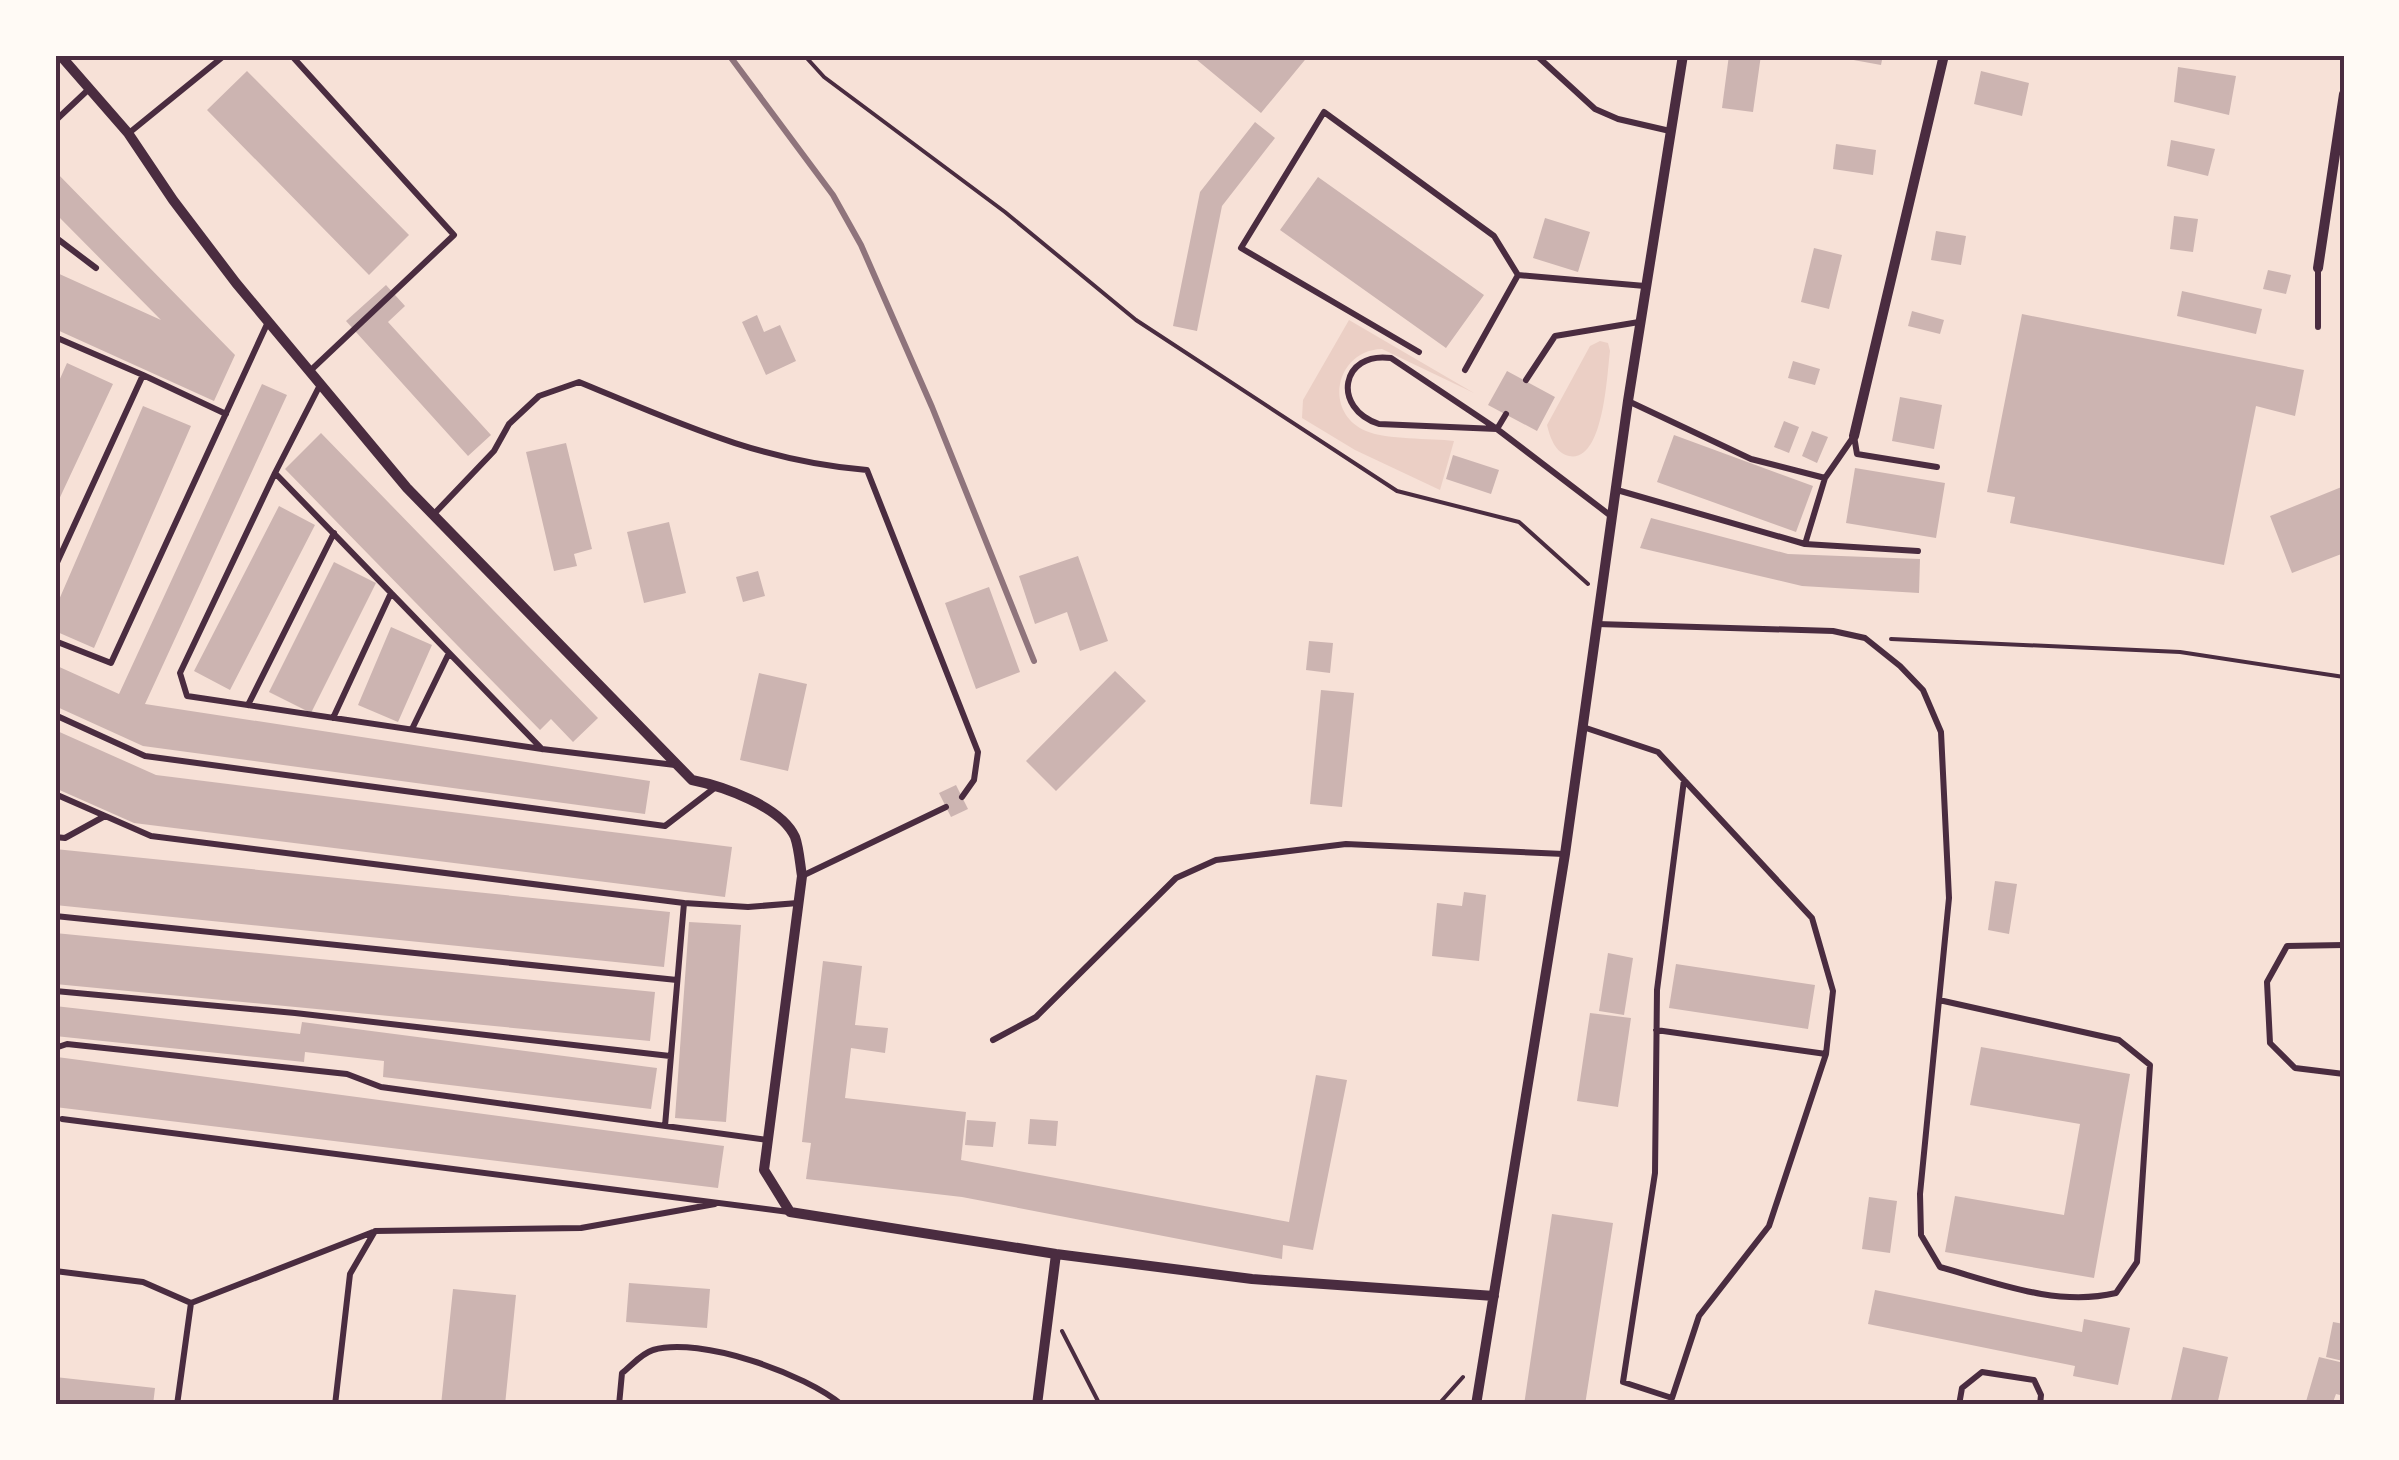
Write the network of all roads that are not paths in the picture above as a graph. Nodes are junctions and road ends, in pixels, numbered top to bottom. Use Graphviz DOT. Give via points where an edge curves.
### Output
graph roads {
  1 [pos="60,55"];
  2 [pos="225,55"];
  3 [pos="290,55"];
  4 [pos="1536,55"];
  5 [pos="1682,55"];
  6 [pos="1944,55"];
  7 [pos="90,88"];
  8 [pos="2344,94"];
  9 [pos="55,122"];
  10 [pos="1670,131"];
  11 [pos="128,133"];
  12 [pos="55,237"];
  13 [pos="96,268"];
  14 [pos="2318,268"];
  15 [pos="1518,276"];
  16 [pos="1645,286"];
  17 [pos="269,321"];
  18 [pos="1639,322"];
  19 [pos="2318,327"];
  20 [pos="55,337"];
  21 [pos="1419,352"];
  22 [pos="310,370"];
  23 [pos="1464,370"];
  24 [pos="144,375"];
  25 [pos="1526,380"];
  26 [pos="321,384"];
  27 [pos="1628,400"];
  28 [pos="226,414"];
  29 [pos="1506,414"];
  30 [pos="1498,429"];
  31 [pos="1854,436"];
  32 [pos="1938,467"];
  33 [pos="275,472"];
  34 [pos="1825,478"];
  35 [pos="1615,490"];
  36 [pos="433,515"];
  37 [pos="1611,516"];
  38 [pos="334,533"];
  39 [pos="1806,544"];
  40 [pos="1918,551"];
  41 [pos="55,567"];
  42 [pos="391,593"];
  43 [pos="1596,624"];
  44 [pos="55,641"];
  45 [pos="449,652"];
  46 [pos="248,705"];
  47 [pos="55,715"];
  48 [pos="333,718"];
  49 [pos="1582,727"];
  50 [pos="412,730"];
  51 [pos="542,749"];
  52 [pos="677,765"];
  53 [pos="1684,780"];
  54 [pos="718,785"];
  55 [pos="55,794"];
  56 [pos="962,797"];
  57 [pos="946,808"];
  58 [pos="105,816"];
  59 [pos="55,837"];
  60 [pos="1566,854"];
  61 [pos="802,876"];
  62 [pos="684,902"];
  63 [pos="799,903"];
  64 [pos="55,916"];
  65 [pos="2344,946"];
  66 [pos="678,980"];
  67 [pos="55,991"];
  68 [pos="1939,1000"];
  69 [pos="1656,1030"];
  70 [pos="994,1040"];
  71 [pos="55,1048"];
  72 [pos="1826,1054"];
  73 [pos="670,1056"];
  74 [pos="2344,1074"];
  75 [pos="62,1119"];
  76 [pos="664,1126"];
  77 [pos="768,1140"];
  78 [pos="721,1203"];
  79 [pos="790,1212"];
  80 [pos="376,1231"];
  81 [pos="1056,1254"];
  82 [pos="55,1271"];
  83 [pos="1494,1296"];
  84 [pos="190,1303"];
  85 [pos="177,1405"];
  86 [pos="335,1405"];
  87 [pos="619,1405"];
  88 [pos="842,1405"];
  89 [pos="1036,1405"];
  90 [pos="1476,1405"];
  91 [pos="1960,1405"];
  92 [pos="2040,1405"];
  1 -- 7 [label="street"];
  2 -- 11 [label="lane"];
  3 -- 22 [label="lane" via="454,235"];
  4 -- 10 [label="lane" via="1594,109"];
  5 -- 10 [label="street"];
  6 -- 31 [label="street"];
  7 -- 9 [label="lane"];
  7 -- 11 [label="street"];
  8 -- 14 [label="street"];
  10 -- 16 [label="street"];
  11 -- 17 [label="street"];
  12 -- 13 [label="lane"];
  14 -- 19 [label="lane"];
  15 -- 16 [label="lane"];
  15 -- 21 [label="lane" via="1494,236 1324,112 1241,248"];
  15 -- 23 [label="lane"];
  16 -- 18 [label="street"];
  17 -- 22 [label="street"];
  17 -- 28 [label="lane"];
  18 -- 25 [label="lane" via="1554,336"];
  18 -- 27 [label="street"];
  20 -- 24 [label="lane"];
  22 -- 26 [label="street"];
  24 -- 28 [label="lane"];
  24 -- 41 [label="lane"];
  26 -- 33 [label="lane"];
  26 -- 36 [label="street"];
  27 -- 34 [label="lane" via="1751,459"];
  27 -- 35 [label="street"];
  28 -- 44 [label="lane" via="112,664"];
  29 -- 30 [label="lane"];
  30 -- 30 [label="lane" via="1391,358 1364,361 1348,384 1352,408 1364,420"];
  30 -- 37 [label="lane"];
  31 -- 32 [label="lane" via="1857,454"];
  31 -- 34 [label="lane"];
  33 -- 38 [label="lane"];
  33 -- 46 [label="lane" via="180,673 187,696"];
  34 -- 39 [label="lane"];
  35 -- 37 [label="street"];
  35 -- 39 [label="lane"];
  36 -- 52 [label="street"];
  36 -- 56 [label="lane" via="539,396 579,382 728,444 822,467 867,470 978,752 974,780"];
  37 -- 43 [label="street"];
  38 -- 42 [label="lane"];
  38 -- 46 [label="lane"];
  39 -- 40 [label="lane"];
  42 -- 45 [label="lane"];
  42 -- 48 [label="lane"];
  43 -- 49 [label="street"];
  43 -- 68 [label="lane" via="1833,631 1865,638 1924,690 1941,732 1949,898"];
  45 -- 50 [label="lane"];
  45 -- 51 [label="lane"];
  46 -- 48 [label="lane"];
  47 -- 54 [label="lane" via="146,756 665,826"];
  48 -- 50 [label="lane"];
  49 -- 53 [label="lane" via="1658,752"];
  49 -- 60 [label="street"];
  50 -- 51 [label="lane"];
  51 -- 52 [label="lane"];
  52 -- 54 [label="street" via="692,780"];
  53 -- 69 [label="lane"];
  53 -- 72 [label="lane" via="1812,918 1833,991"];
  54 -- 61 [label="street" via="779,819 794,836"];
  55 -- 58 [label="lane"];
  57 -- 61 [label="lane"];
  58 -- 59 [label="lane" via="66,838"];
  58 -- 62 [label="lane" via="152,836"];
  60 -- 70 [label="lane" via="1346,844 1216,860 1176,878 1036,1017"];
  60 -- 83 [label="street"];
  61 -- 63 [label="street"];
  62 -- 63 [label="lane"];
  62 -- 66 [label="lane"];
  63 -- 77 [label="street"];
  64 -- 66 [label="lane"];
  65 -- 74 [label="lane" via="2287,946 2267,982 2270,1044 2295,1068"];
  66 -- 73 [label="lane"];
  67 -- 73 [label="lane"];
  68 -- 68 [label="lane" via="1920,1194 1922,1235 1940,1267 2036,1294 2089,1299 2116,1293 2137,1262 2150,1065 2119,1040"];
  69 -- 72 [label="lane"];
  69 -- 72 [label="lane" via="1655,1173 1622,1382 1672,1398 1699,1316 1769,1226"];
  71 -- 76 [label="lane" via="67,1044 347,1074 381,1087"];
  73 -- 76 [label="lane"];
  75 -- 78 [label="lane"];
  76 -- 77 [label="lane"];
  77 -- 79 [label="street" via="764,1170"];
  78 -- 79 [label="lane"];
  78 -- 80 [label="lane" via="580,1228"];
  79 -- 81 [label="street"];
  80 -- 84 [label="lane"];
  80 -- 86 [label="lane" via="350,1274"];
  81 -- 83 [label="street" via="1252,1279"];
  81 -- 89 [label="street"];
  82 -- 84 [label="lane" via="143,1282"];
  83 -- 90 [label="street"];
  84 -- 85 [label="lane"];
  87 -- 88 [label="lane" via="622,1373 650,1350 692,1347 766,1365"];
  91 -- 92 [label="lane" via="1962,1388 1982,1372 2034,1380"];
}
